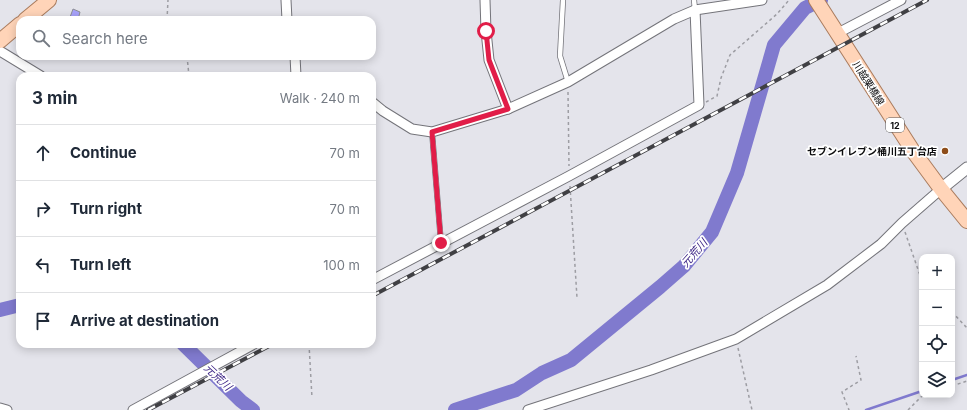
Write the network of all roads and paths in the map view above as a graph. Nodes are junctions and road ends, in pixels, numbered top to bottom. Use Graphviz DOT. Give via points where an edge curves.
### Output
graph roads {
  1 [pos="49,0"];
  2 [pos="168,0"];
  3 [pos="286,0"];
  4 [pos="486,0"];
  5 [pos="563,0"];
  6 [pos="694,0"];
  7 [pos="762,0"];
  8 [pos="789,0"];
  9 [pos="816,0"];
  10 [pos="901,0"];
  11 [pos="695,10"];
  12 [pos="30,16"];
  13 [pos="167,16"];
  14 [pos="287,16"];
  15 [pos="16,27"];
  16 [pos="835,29"];
  17 [pos="0,41"];
  18 [pos="0,51"];
  19 [pos="187,60"];
  20 [pos="294,60"];
  21 [pos="34,72"];
  22 [pos="189,72"];
  23 [pos="296,72"];
  24 [pos="568,82"];
  25 [pos="376,105"];
  26 [pos="699,105"];
  27 [pos="508,109"];
  28 [pos="432,132"];
  29 [pos="967,168"];
  30 [pos="569,176"];
  31 [pos="941,189"];
  32 [pos="967,221"];
  33 [pos="902,223"];
  34 [pos="441,243"];
  35 [pos="919,272"];
  36 [pos="376,278"];
  37 [pos="577,298"];
  38 [pos="955,315"];
  39 [pos="967,328"];
  40 [pos="736,339"];
  41 [pos="247,348"];
  42 [pos="309,348"];
  43 [pos="856,356"];
  44 [pos="967,381"];
  45 [pos="955,385"];
  46 [pos="312,398"];
  47 [pos="920,398"];
  48 [pos="0,408"];
  49 [pos="7,410"];
  50 [pos="133,410"];
  51 [pos="528,410"];
  52 [pos="752,410"];
  53 [pos="848,410"];
  54 [pos="908,410"];
  1 -- 12 [label="main road"];
  2 -- 13 [label="path"];
  3 -- 14 [label="street"];
  4 -- 27 [label="street" via="489,60"];
  5 -- 24 [label="lane" via="560,56"];
  6 -- 11 [label="lane"];
  7 -- 11 [label="street"];
  8 -- 26 [label="path" via="777,14 730,55 717,96"];
  9 -- 16 [label="main road, 川越栗橋線 / 12"];
  10 -- 16 [label="street"];
  11 -- 24 [label="street" via="674,19"];
  11 -- 26 [label="street"];
  15 -- 17 [label="main road"];
  16 -- 31 [label="main road, 川越栗橋線 / 12" via="894,123"];
  18 -- 21 [label="street"];
  19 -- 22 [label="path"];
  20 -- 23 [label="street"];
  24 -- 27 [label="street"];
  24 -- 30 [label="path"];
  25 -- 28 [label="street" via="412,129"];
  26 -- 30 [label="street"];
  27 -- 28 [label="street"];
  28 -- 34 [label="lane"];
  29 -- 31 [label="street"];
  30 -- 34 [label="street"];
  30 -- 37 [label="path"];
  31 -- 32 [label="main road, 川越栗橋線 / 12"];
  31 -- 33 [label="street"];
  33 -- 35 [label="path"];
  33 -- 40 [label="street" via="881,244 828,285"];
  34 -- 36 [label="street"];
  38 -- 39 [label="path"];
  40 -- 51 [label="street"];
  40 -- 52 [label="path"];
  41 -- 50 [label="street"];
  42 -- 46 [label="path"];
  43 -- 53 [label="path" via="861,380 842,392"];
  44 -- 45 [label="path"];
  47 -- 54 [label="path"];
  48 -- 49 [label="street"];
}
